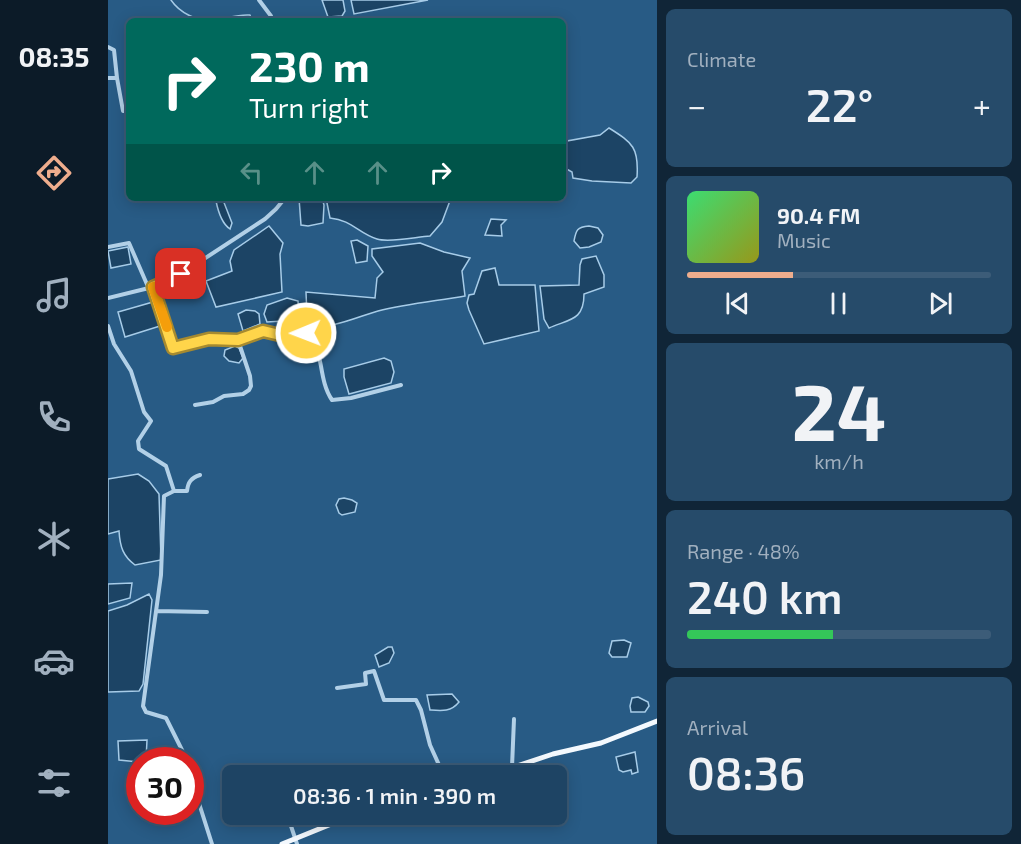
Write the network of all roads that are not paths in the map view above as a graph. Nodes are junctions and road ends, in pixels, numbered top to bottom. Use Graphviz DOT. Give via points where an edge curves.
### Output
graph roads {
  1 [pos="259,0"];
  2 [pos="271,18"];
  3 [pos="108,47"];
  4 [pos="108,78"];
  5 [pos="117,78"];
  6 [pos="126,111"];
  7 [pos="282,201"];
  8 [pos="108,247"];
  9 [pos="151,288"];
  10 [pos="108,298"];
  11 [pos="108,326"];
  12 [pos="238,340"];
  13 [pos="401,385"];
  14 [pos="195,405"];
  15 [pos="200,475"];
  16 [pos="174,491"];
  17 [pos="156,611"];
  18 [pos="207,612"];
  19 [pos="337,688"];
  20 [pos="514,719"];
  21 [pos="657,721"];
  22 [pos="180,747"];
  23 [pos="439,765"];
  24 [pos="512,765"];
  25 [pos="518,765"];
  26 [pos="204,819"];
  27 [pos="291,825"];
  28 [pos="332,825"];
  29 [pos="296,841"];
  30 [pos="212,844"];
  31 [pos="282,844"];
  1 -- 2 [label="street"];
  3 -- 5 [label="street" via="114,50"];
  4 -- 5 [label="street"];
  5 -- 6 [label="street"];
  7 -- 9 [label="street" via="265,219 228,245"];
  8 -- 9 [label="street" via="129,243"];
  9 -- 10 [label="street"];
  9 -- 12 [label="street" via="173,348 209,339"];
  11 -- 16 [label="street" via="150,421 138,441 139,448 166,466"];
  12 -- 13 [label="street" via="263,331 312,335 332,400"];
  12 -- 14 [label="street" via="249,376 249,390"];
  15 -- 16 [label="street" via="193,477 187,491"];
  16 -- 17 [label="street" via="163,498"];
  17 -- 18 [label="street"];
  17 -- 22 [label="street" via="144,709 166,718"];
  19 -- 23 [label="street" via="366,684 365,673 374,670 384,700 416,700"];
  20 -- 24 [label="street"];
  21 -- 25 [label="main road" via="601,743"];
  26 -- 30 [label="street"];
  27 -- 29 [label="street"];
  28 -- 29 [label="main road"];
  29 -- 31 [label="main road"];
}
